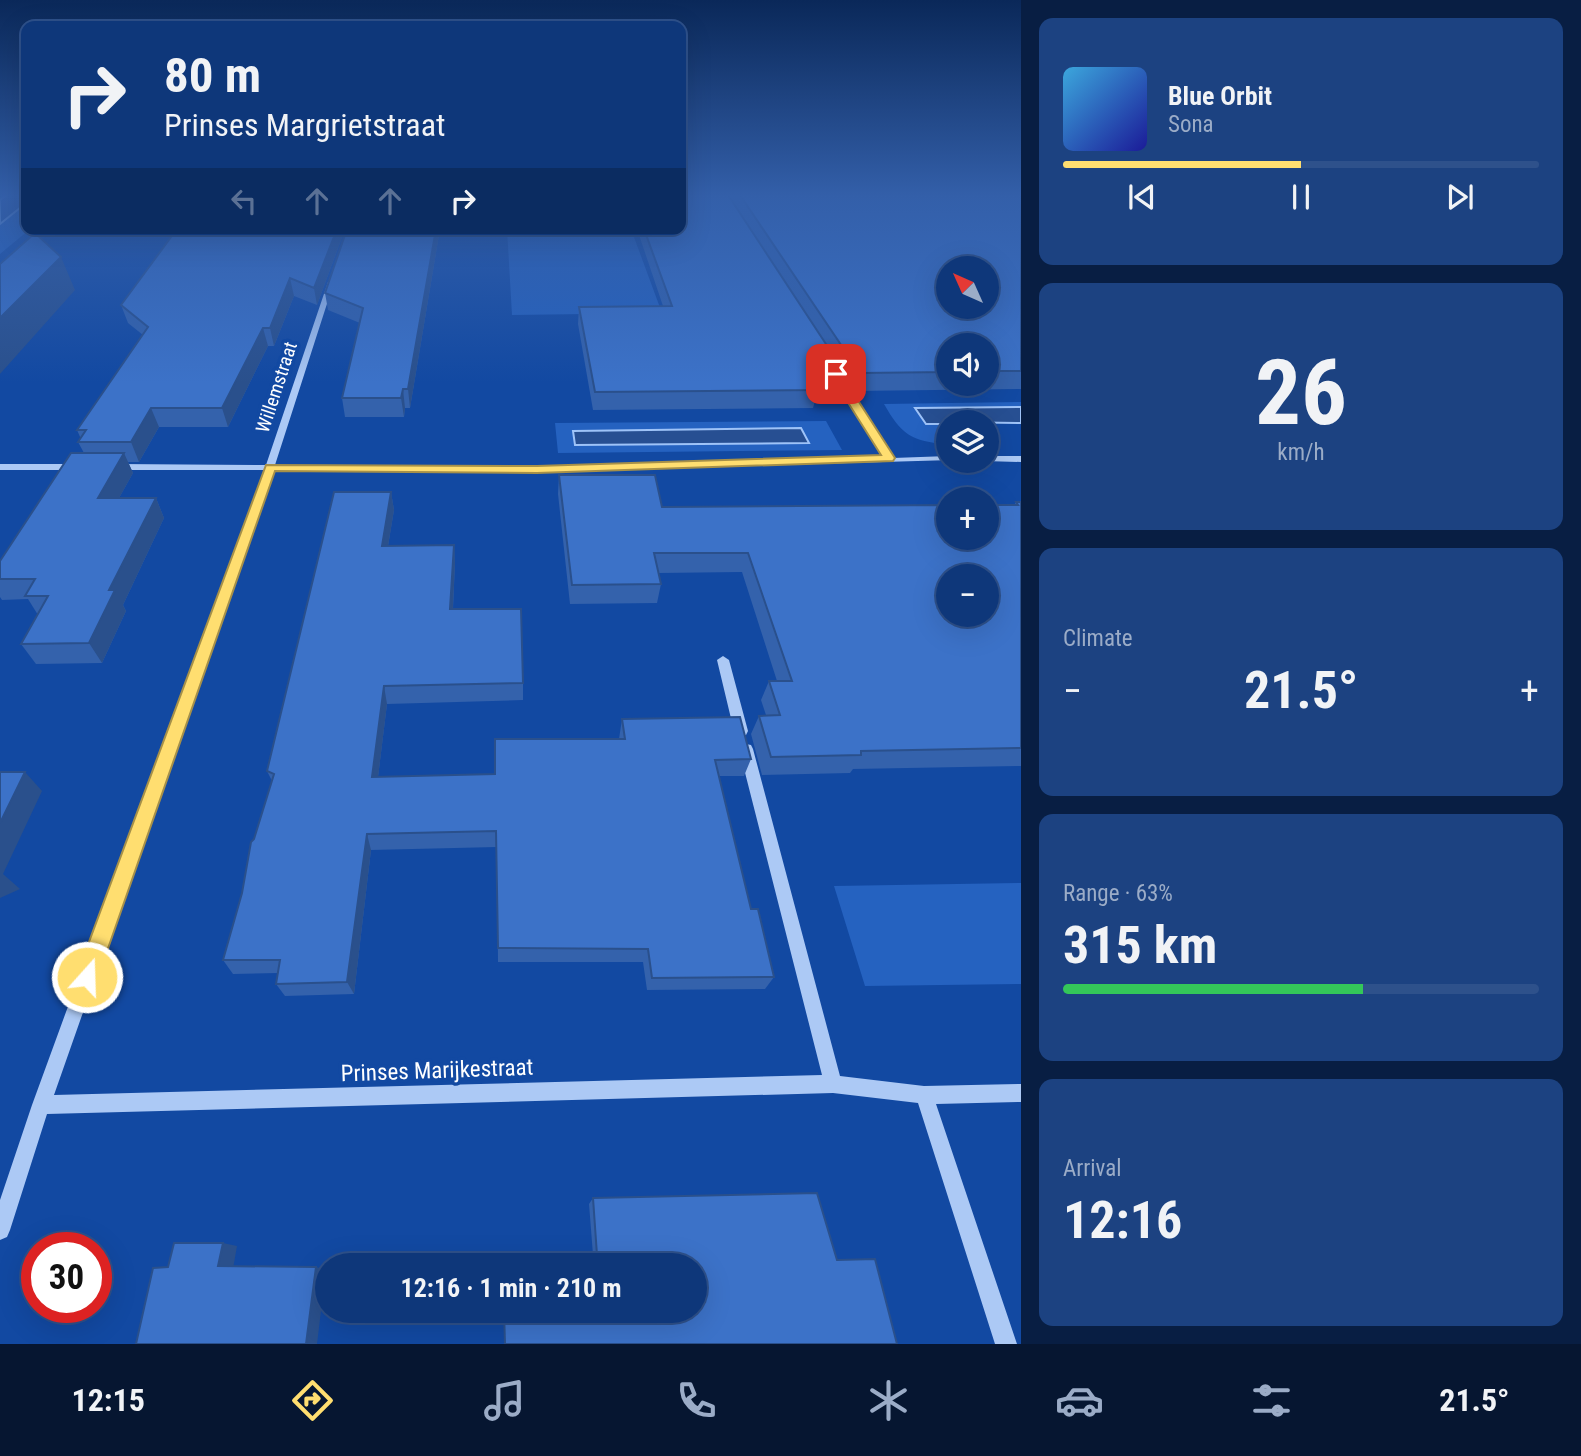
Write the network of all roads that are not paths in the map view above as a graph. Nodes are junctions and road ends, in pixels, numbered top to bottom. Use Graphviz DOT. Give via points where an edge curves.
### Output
graph roads {
  1 [pos="336,267"];
  2 [pos="828,362"];
  3 [pos="889,458"];
  4 [pos="936,458"];
  5 [pos="999,459"];
  6 [pos="1021,459"];
  7 [pos="0,467"];
  8 [pos="95,467"];
  9 [pos="108,467"];
  10 [pos="270,467"];
  11 [pos="723,660"];
  12 [pos="833,1084"];
  13 [pos="1021,1093"];
  14 [pos="924,1095"];
  15 [pos="41,1105"];
  16 [pos="0,1230"];
  17 [pos="1006,1344"];
  1 -- 10 [label="street, Willemstraat"];
  2 -- 3 [label="street"];
  3 -- 4 [label="street"];
  3 -- 10 [label="street" via="537,470"];
  5 -- 6 [label="street"];
  7 -- 8 [label="street"];
  9 -- 10 [label="street"];
  10 -- 15 [label="street, Willemstraat"];
  11 -- 12 [label="street"];
  12 -- 14 [label="street, Prinses Marijkestraat"];
  12 -- 15 [label="street, Prinses Marijkestraat"];
  13 -- 14 [label="street, Prinses Marijkestraat"];
  14 -- 17 [label="street"];
  15 -- 16 [label="street, Willemstraat"];
}
